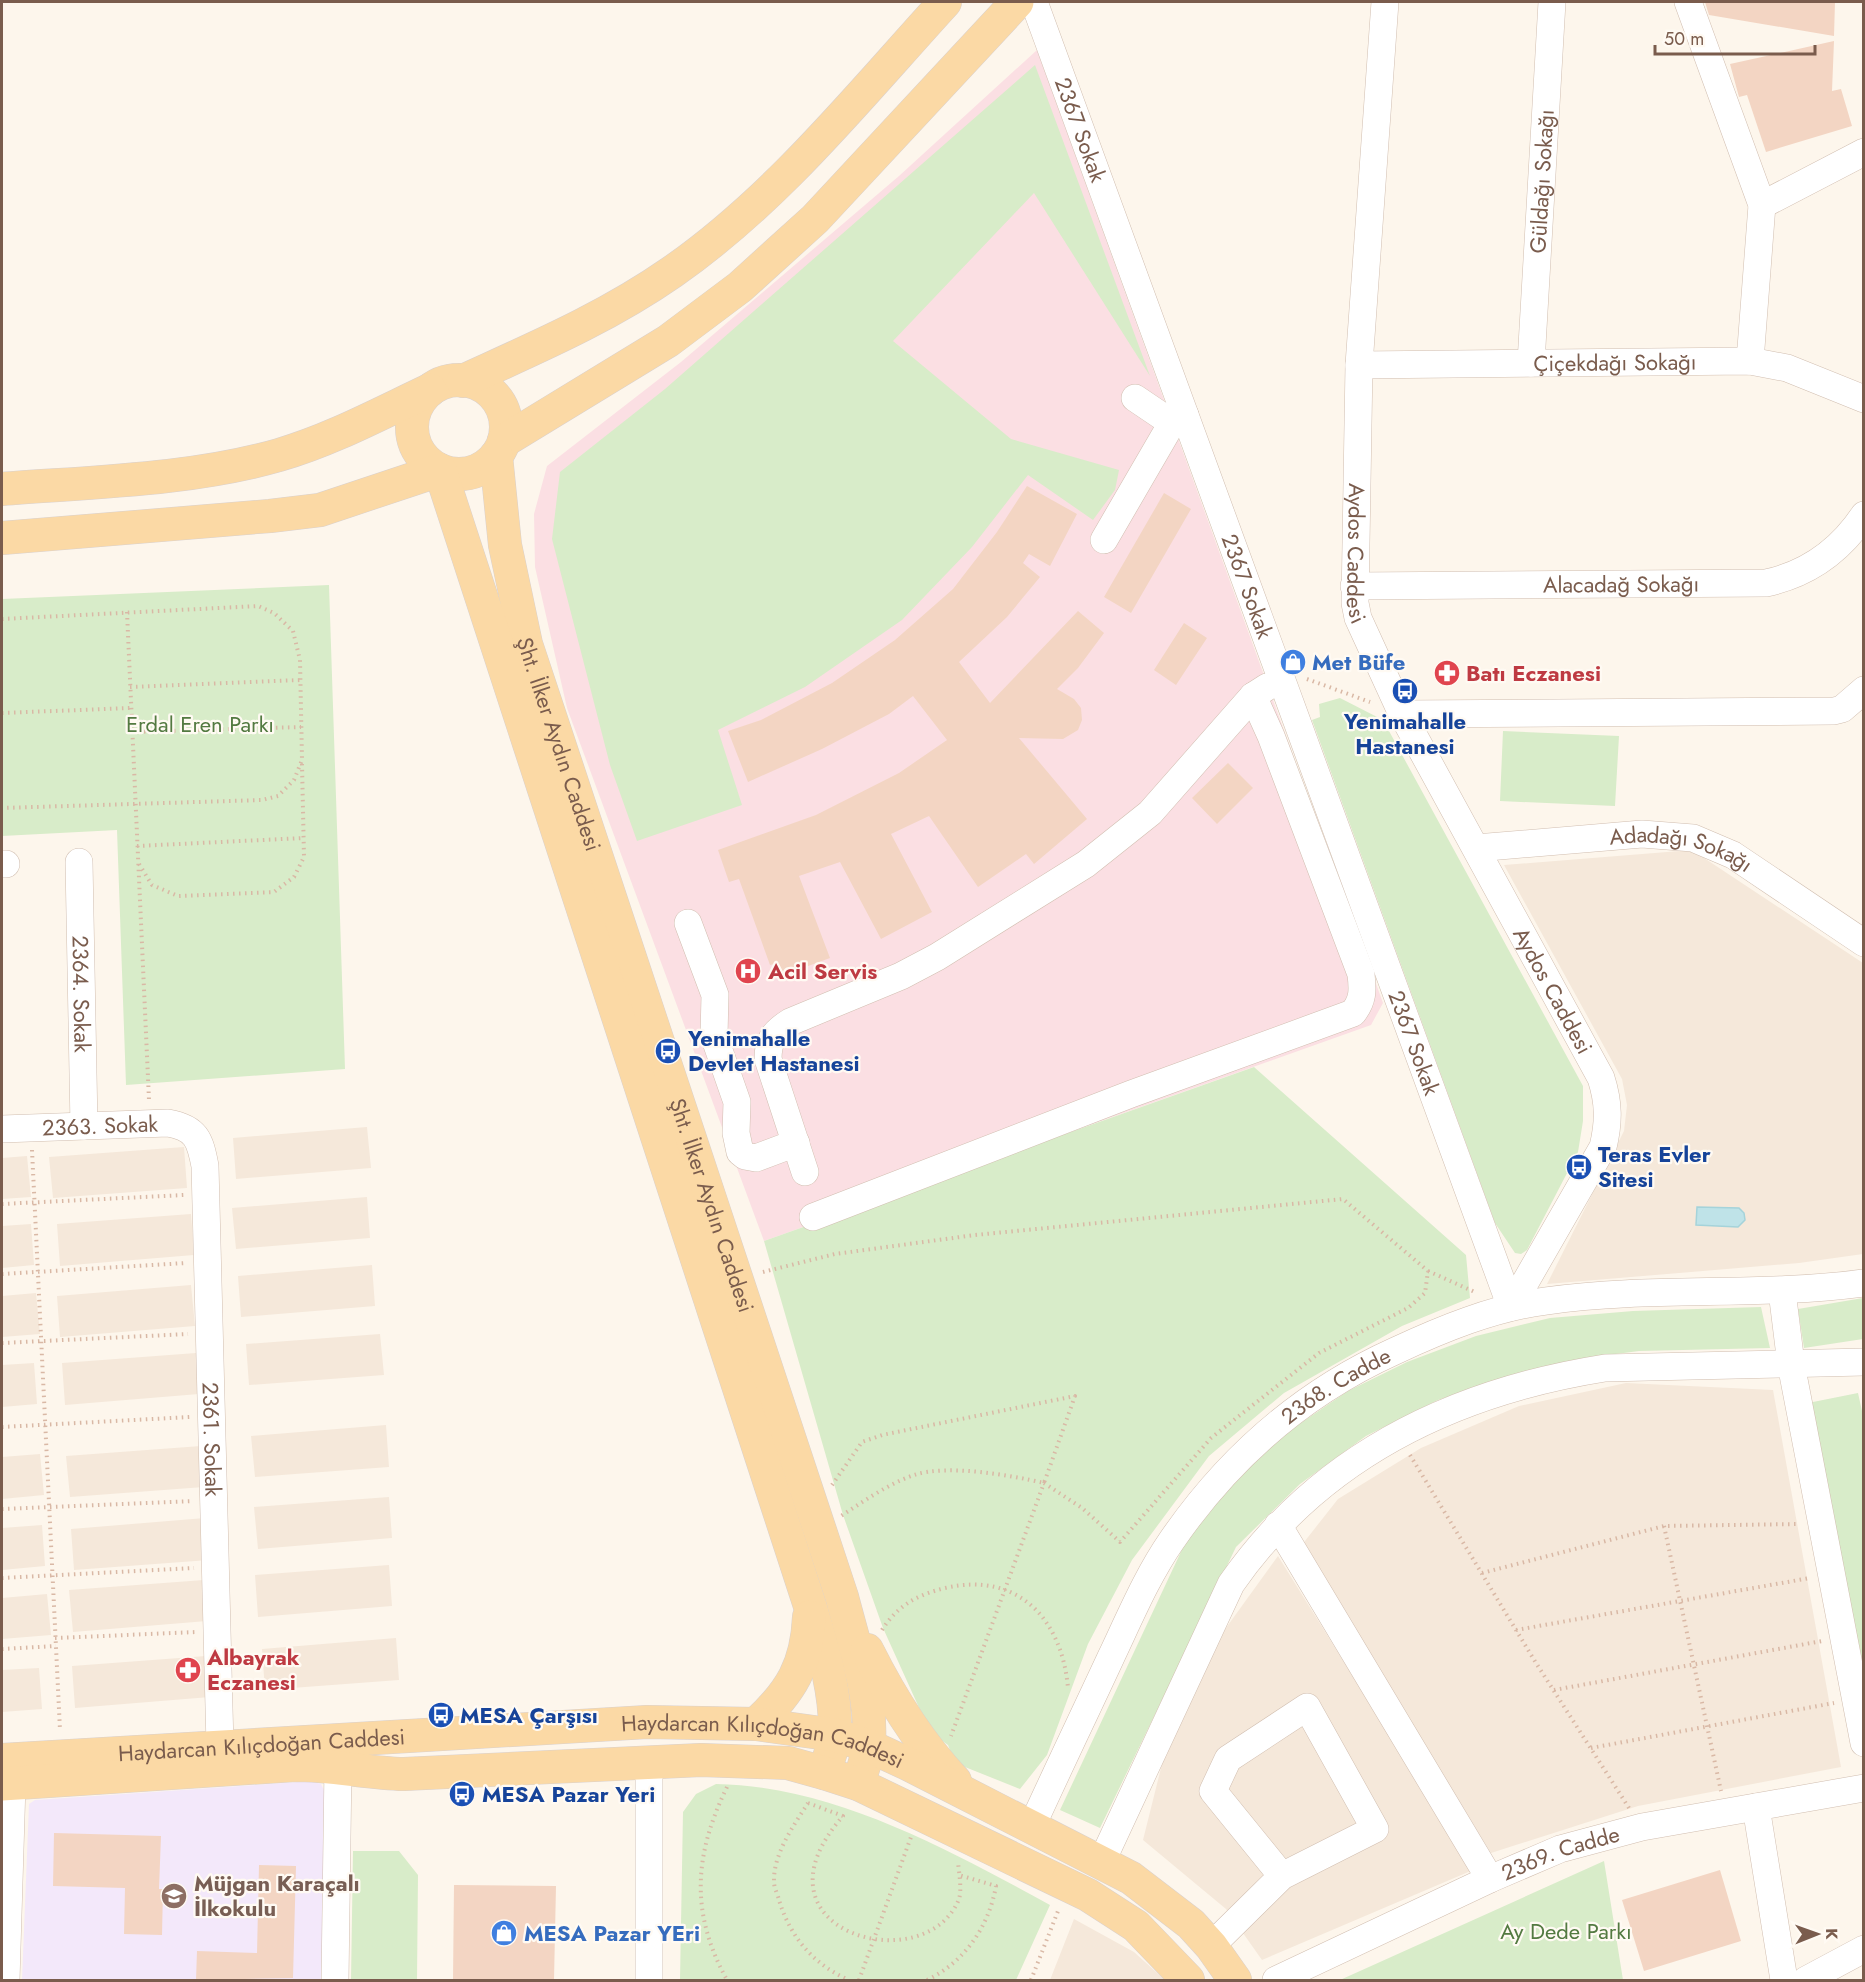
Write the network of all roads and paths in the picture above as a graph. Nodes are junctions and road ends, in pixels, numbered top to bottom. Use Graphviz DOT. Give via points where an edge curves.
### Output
graph roads {
  1 [pos="945,2"];
  2 [pos="1017,2"];
  3 [pos="1034,2"];
  4 [pos="1385,2"];
  5 [pos="1552,2"];
  6 [pos="1688,2"];
  7 [pos="1863,152"];
  8 [pos="1762,205"];
  9 [pos="1750,362"];
  10 [pos="1531,363"];
  11 [pos="1359,365"];
  12 [pos="463,381"];
  13 [pos="430,390"];
  14 [pos="1135,398"];
  15 [pos="1863,399"];
  16 [pos="1178,419"];
  17 [pos="500,449"];
  18 [pos="440,470"];
  19 [pos="2,489"];
  20 [pos="1863,514"];
  21 [pos="2,538"];
  22 [pos="1104,540"];
  23 [pos="1354,586"];
  24 [pos="127,612"];
  25 [pos="2,619"];
  26 [pos="1279,673"];
  27 [pos="301,680"];
  28 [pos="130,687"];
  29 [pos="1863,690"];
  30 [pos="1254,696"];
  31 [pos="131,708"];
  32 [pos="2,713"];
  33 [pos="1402,714"];
  34 [pos="302,727"];
  35 [pos="132,732"];
  36 [pos="302,760"];
  37 [pos="135,804"];
  38 [pos="2,808"];
  39 [pos="304,838"];
  40 [pos="137,846"];
  41 [pos="1476,848"];
  42 [pos="79,862"];
  43 [pos="138,863"];
  44 [pos="688,923"];
  45 [pos="1863,943"];
  46 [pos="613,955"];
  47 [pos="150,1124"];
  48 [pos="84,1126"];
  49 [pos="31,1128"];
  50 [pos="2,1129"];
  51 [pos="196,1135"];
  52 [pos="795,1143"];
  53 [pos="805,1172"];
  54 [pos="206,1194"];
  55 [pos="35,1203"];
  56 [pos="2,1204"];
  57 [pos="813,1217"];
  58 [pos="207,1261"];
  59 [pos="38,1272"];
  60 [pos="763,1272"];
  61 [pos="1428,1272"];
  62 [pos="2,1274"];
  63 [pos="1863,1283"];
  64 [pos="1782,1291"];
  65 [pos="1511,1307"];
  66 [pos="209,1333"];
  67 [pos="41,1341"];
  68 [pos="2,1343"];
  69 [pos="1863,1362"];
  70 [pos="1791,1364"];
  71 [pos="212,1416"];
  72 [pos="45,1424"];
  73 [pos="2,1427"];
  74 [pos="1397,1434"];
  75 [pos="1044,1483"];
  76 [pos="830,1488"];
  77 [pos="214,1500"];
  78 [pos="49,1506"];
  79 [pos="2,1509"];
  80 [pos="838,1518"];
  81 [pos="1822,1524"];
  82 [pos="1278,1525"];
  83 [pos="1664,1526"];
  84 [pos="216,1567"];
  85 [pos="1482,1573"];
  86 [pos="1831,1574"];
  87 [pos="52,1575"];
  88 [pos="2,1578"];
  89 [pos="1005,1590"];
  90 [pos="842,1597"];
  91 [pos="1680,1601"];
  92 [pos="810,1606"];
  93 [pos="1516,1630"];
  94 [pos="217,1631"];
  95 [pos="878,1635"];
  96 [pos="1843,1637"];
  97 [pos="55,1638"];
  98 [pos="56,1646"];
  99 [pos="2,1649"];
  100 [pos="1694,1664"];
  101 [pos="1068,1688"];
  102 [pos="1554,1690"];
  103 [pos="1855,1700"];
  104 [pos="647,1722"];
  105 [pos="756,1724"];
  106 [pos="1707,1726"];
  107 [pos="835,1735"];
  108 [pos="1863,1743"];
  109 [pos="220,1746"];
  110 [pos="869,1746"];
  111 [pos="948,1746"];
  112 [pos="1591,1748"];
  113 [pos="61,1756"];
  114 [pos="649,1761"];
  115 [pos="338,1766"];
  116 [pos="5,1776"];
  117 [pos="728,1783"];
  118 [pos="819,1784"];
  119 [pos="858,1784"];
  120 [pos="1863,1788"];
  121 [pos="966,1793"];
  122 [pos="808,1803"];
  123 [pos="1756,1807"];
  124 [pos="1725,1813"];
  125 [pos="1032,1826"];
  126 [pos="914,1827"];
  127 [pos="1642,1827"];
  128 [pos="958,1856"];
  129 [pos="1102,1861"];
  130 [pos="959,1875"];
  131 [pos="1282,1876"];
  132 [pos="1490,1879"];
  133 [pos="1068,1885"];
  134 [pos="826,1925"];
  135 [pos="937,1933"];
  136 [pos="863,1946"];
  137 [pos="1211,1946"];
  138 [pos="871,1948"];
  139 [pos="1863,1949"];
  140 [pos="883,1950"];
  141 [pos="5,1965"];
  142 [pos="335,1980"];
  143 [pos="649,1980"];
  144 [pos="727,1980"];
  145 [pos="849,1980"];
  146 [pos="859,1980"];
  147 [pos="927,1980"];
  148 [pos="1031,1980"];
  149 [pos="1188,1980"];
  150 [pos="1235,1980"];
  151 [pos="1276,1980"];
  152 [pos="1784,1980"];
  153 [pos="1806,1980"];
  1 -- 12 [label="main road" via="779,183 720,236 672,272 598,318"];
  2 -- 17 [label="main road" via="815,219 740,287 668,341"];
  3 -- 16 [label="street, 2367 Sokak"];
  4 -- 11 [label="street, Aydos Caddesi"];
  5 -- 10 [label="street, Güldağı Sokağı"];
  6 -- 8 [label="street"];
  7 -- 8 [label="street"];
  8 -- 9 [label="street"];
  9 -- 10 [label="street, Çiçekdağı Sokağı"];
  9 -- 15 [label="street, Çiçekdağı Sokağı" via="1787,368"];
  10 -- 11 [label="street, Çiçekdağı Sokağı"];
  11 -- 23 [label="street, Aydos Caddesi"];
  12 -- 13 [label="main road"];
  12 -- 17 [label="main road" via="485,387 504,411 506,427"];
  13 -- 18 [label="main road" via="418,404 413,434 423,455"];
  13 -- 19 [label="main road" via="314,443 244,464"];
  14 -- 16 [label="street"];
  16 -- 22 [label="street"];
  16 -- 26 [label="street, 2367 Sokak"];
  17 -- 18 [label="main road" via="485,466 471,472 455,474"];
  17 -- 46 [label="main road, Şht. İlker Aydın Caddesi" via="505,545 526,644"];
  18 -- 21 [label="main road" via="320,510"];
  18 -- 46 [label="main road, Şht. İlker Aydın Caddesi"];
  20 -- 23 [label="street, Alacadağ Sokağı" via="1839,547 1821,561 1800,573 1766,583"];
  23 -- 33 [label="street, Aydos Caddesi" via="1358,618"];
  24 -- 25 [label="path"];
  24 -- 27 [label="path" via="258,606 274,613 293,631"];
  24 -- 28 [label="path"];
  26 -- 30 [label="street"];
  26 -- 33 [label="path"];
  26 -- 65 [label="street, 2367 Sokak"];
  27 -- 28 [label="path"];
  27 -- 34 [label="path"];
  28 -- 31 [label="path"];
  29 -- 33 [label="street" via="1842,710 1834,711"];
  30 -- 52 [label="street" via="1150,813 1086,864 937,957 776,1030 768,1045 768,1059"];
  30 -- 57 [label="street" via="1361,974 1361,1002 1353,1013"];
  31 -- 32 [label="path"];
  31 -- 35 [label="path"];
  33 -- 41 [label="street, Aydos Caddesi"];
  34 -- 35 [label="path"];
  34 -- 36 [label="path"];
  35 -- 37 [label="path"];
  36 -- 37 [label="path" via="294,780 279,796 262,800"];
  36 -- 39 [label="path"];
  37 -- 38 [label="path"];
  37 -- 40 [label="path"];
  39 -- 40 [label="path"];
  39 -- 43 [label="path" via="304,857 294,877 274,892 178,896 152,885"];
  40 -- 43 [label="path"];
  41 -- 45 [label="street, Adadağı Sokağı" via="1642,834 1693,838 1733,855"];
  41 -- 65 [label="street, Aydos Caddesi" via="1601,1078 1609,1117 1603,1147"];
  42 -- 48 [label="street, 2364. Sokak"];
  43 -- 47 [label="path"];
  44 -- 52 [label="street" via="715,995 714,1036 737,1102 740,1152 756,1158"];
  46 -- 90 [label="main road, Şht. İlker Aydın Caddesi"];
  46 -- 92 [label="main road, Şht. İlker Aydın Caddesi" via="696,1250"];
  47 -- 48 [label="street, 2363. Sokak"];
  47 -- 51 [label="street, 2363. Sokak" via="183,1126"];
  48 -- 49 [label="street, 2363. Sokak"];
  49 -- 50 [label="street, 2363. Sokak"];
  49 -- 55 [label="path"];
  51 -- 54 [label="street, 2361. Sokak" via="203,1157"];
  52 -- 53 [label="street"];
  54 -- 55 [label="path"];
  54 -- 58 [label="street, 2361. Sokak"];
  55 -- 56 [label="path"];
  55 -- 59 [label="path"];
  58 -- 59 [label="path"];
  58 -- 66 [label="street, 2361. Sokak"];
  59 -- 62 [label="path"];
  59 -- 67 [label="path"];
  60 -- 61 [label="path" via="836,1254 975,1234 1343,1199"];
  61 -- 65 [label="path"];
  61 -- 75 [label="path" via="1425,1293 1408,1308 1319,1353 1211,1438 1120,1542 1082,1508"];
  63 -- 64 [label="street, 2368. Cadde"];
  64 -- 65 [label="street, 2368. Cadde" via="1605,1296"];
  64 -- 70 [label="street"];
  65 -- 125 [label="street, 2368. Cadde" via="1411,1343 1345,1375 1301,1403 1226,1470 1170,1541 1146,1582"];
  66 -- 67 [label="path"];
  66 -- 71 [label="street, 2361. Sokak"];
  67 -- 68 [label="path"];
  67 -- 72 [label="path"];
  69 -- 70 [label="street"];
  70 -- 74 [label="street" via="1605,1368 1570,1374 1471,1402"];
  70 -- 81 [label="street"];
  71 -- 72 [label="path"];
  71 -- 77 [label="street, 2361. Sokak"];
  72 -- 73 [label="path"];
  72 -- 78 [label="path"];
  74 -- 82 [label="street" via="1342,1471"];
  74 -- 85 [label="path"];
  75 -- 76 [label="path" via="1075,1396 862,1442"];
  75 -- 80 [label="path" via="1015,1476 959,1472 916,1475 878,1492"];
  75 -- 89 [label="path"];
  77 -- 78 [label="path"];
  77 -- 84 [label="street, 2361. Sokak"];
  78 -- 79 [label="path"];
  78 -- 87 [label="path"];
  81 -- 83 [label="path"];
  81 -- 86 [label="street"];
  82 -- 129 [label="street" via="1231,1584"];
  82 -- 132 [label="street"];
  83 -- 85 [label="path"];
  83 -- 91 [label="path"];
  84 -- 87 [label="path"];
  84 -- 94 [label="street, 2361. Sokak"];
  85 -- 93 [label="path"];
  86 -- 91 [label="path"];
  86 -- 96 [label="street"];
  87 -- 88 [label="path"];
  87 -- 97 [label="path"];
  89 -- 95 [label="path" via="966,1583 937,1590 906,1602"];
  89 -- 101 [label="path" via="1024,1598 1045,1618 1059,1644"];
  89 -- 111 [label="path"];
  90 -- 110 [label="main road, Şht. İlker Aydın Caddesi" via="866,1698"];
  90 -- 121 [label="main road" via="907,1721 933,1758"];
  91 -- 93 [label="path"];
  91 -- 100 [label="path"];
  92 -- 105 [label="main road" via="808,1635 795,1680"];
  92 -- 107 [label="main road, Şht. İlker Aydın Caddesi" via="829,1676"];
  93 -- 102 [label="path"];
  94 -- 97 [label="path"];
  94 -- 109 [label="street, 2361. Sokak"];
  96 -- 100 [label="path"];
  96 -- 103 [label="street"];
  97 -- 98 [label="path"];
  98 -- 99 [label="path"];
  98 -- 113 [label="path"];
  100 -- 102 [label="path"];
  100 -- 106 [label="path"];
  102 -- 112 [label="path"];
  103 -- 106 [label="path"];
  103 -- 108 [label="street"];
  104 -- 105 [label="main road, Haydarcan Kılıçdoğan Caddesi"];
  104 -- 109 [label="main road, Haydarcan Kılıçdoğan Caddesi"];
  104 -- 114 [label="main road"];
  105 -- 107 [label="main road, Haydarcan Kılıçdoğan Caddesi"];
  106 -- 112 [label="path"];
  106 -- 124 [label="path"];
  107 -- 110 [label="main road, Haydarcan Kılıçdoğan Caddesi"];
  107 -- 118 [label="main road"];
  109 -- 113 [label="main road, Haydarcan Kılıçdoğan Caddesi"];
  110 -- 119 [label="main road, Şht. İlker Aydın Caddesi"];
  110 -- 121 [label="main road, Haydarcan Kılıçdoğan Caddesi"];
  112 -- 127 [label="path"];
  113 -- 116 [label="main road, Haydarcan Kılıçdoğan Caddesi"];
  114 -- 115 [label="main road, Haydarcan Kılıçdoğan Caddesi" via="404,1774"];
  114 -- 118 [label="main road, Haydarcan Kılıçdoğan Caddesi" via="788,1763"];
  114 -- 143 [label="street"];
  115 -- 116 [label="main road, Haydarcan Kılıçdoğan Caddesi"];
  115 -- 142 [label="street"];
  116 -- 141 [label="street"];
  117 -- 144 [label="path" via="710,1821 701,1866 703,1913 710,1950"];
  118 -- 119 [label="main road, Haydarcan Kılıçdoğan Caddesi"];
  118 -- 122 [label="path"];
  119 -- 133 [label="main road, Haydarcan Kılıçdoğan Caddesi"];
  120 -- 123 [label="street, 2369. Cadde"];
  121 -- 125 [label="main road, Haydarcan Kılıçdoğan Caddesi"];
  122 -- 134 [label="path" via="843,1816 825,1836 816,1865 813,1897"];
  122 -- 145 [label="path" via="784,1843 774,1882 785,1920 804,1948 830,1972"];
  123 -- 124 [label="street, 2369. Cadde"];
  123 -- 152 [label="street"];
  124 -- 127 [label="street, 2369. Cadde"];
  125 -- 129 [label="main road, Haydarcan Kılıçdoğan Caddesi"];
  126 -- 138 [label="path"];
  127 -- 132 [label="street, 2369. Cadde" via="1560,1849"];
  128 -- 130 [label="path"];
  129 -- 137 [label="main road, Haydarcan Kılıçdoğan Caddesi" via="1164,1901"];
  130 -- 135 [label="path" via="959,1898"];
  130 -- 147 [label="path" via="996,1886 992,1910 957,1961"];
  131 -- 131 [label="street" via="1375,1829 1307,1707 1228,1760 1212,1791"];
  131 -- 137 [label="street"];
  132 -- 151 [label="street, 2369. Cadde"];
  133 -- 148 [label="path"];
  133 -- 149 [label="main road, Haydarcan Kılıçdoğan Caddesi" via="1136,1926"];
  136 -- 138 [label="path"];
  137 -- 150 [label="main road, Haydarcan Kılıçdoğan Caddesi"];
  138 -- 140 [label="path"];
  138 -- 146 [label="path"];
  139 -- 153 [label="street"];
}
